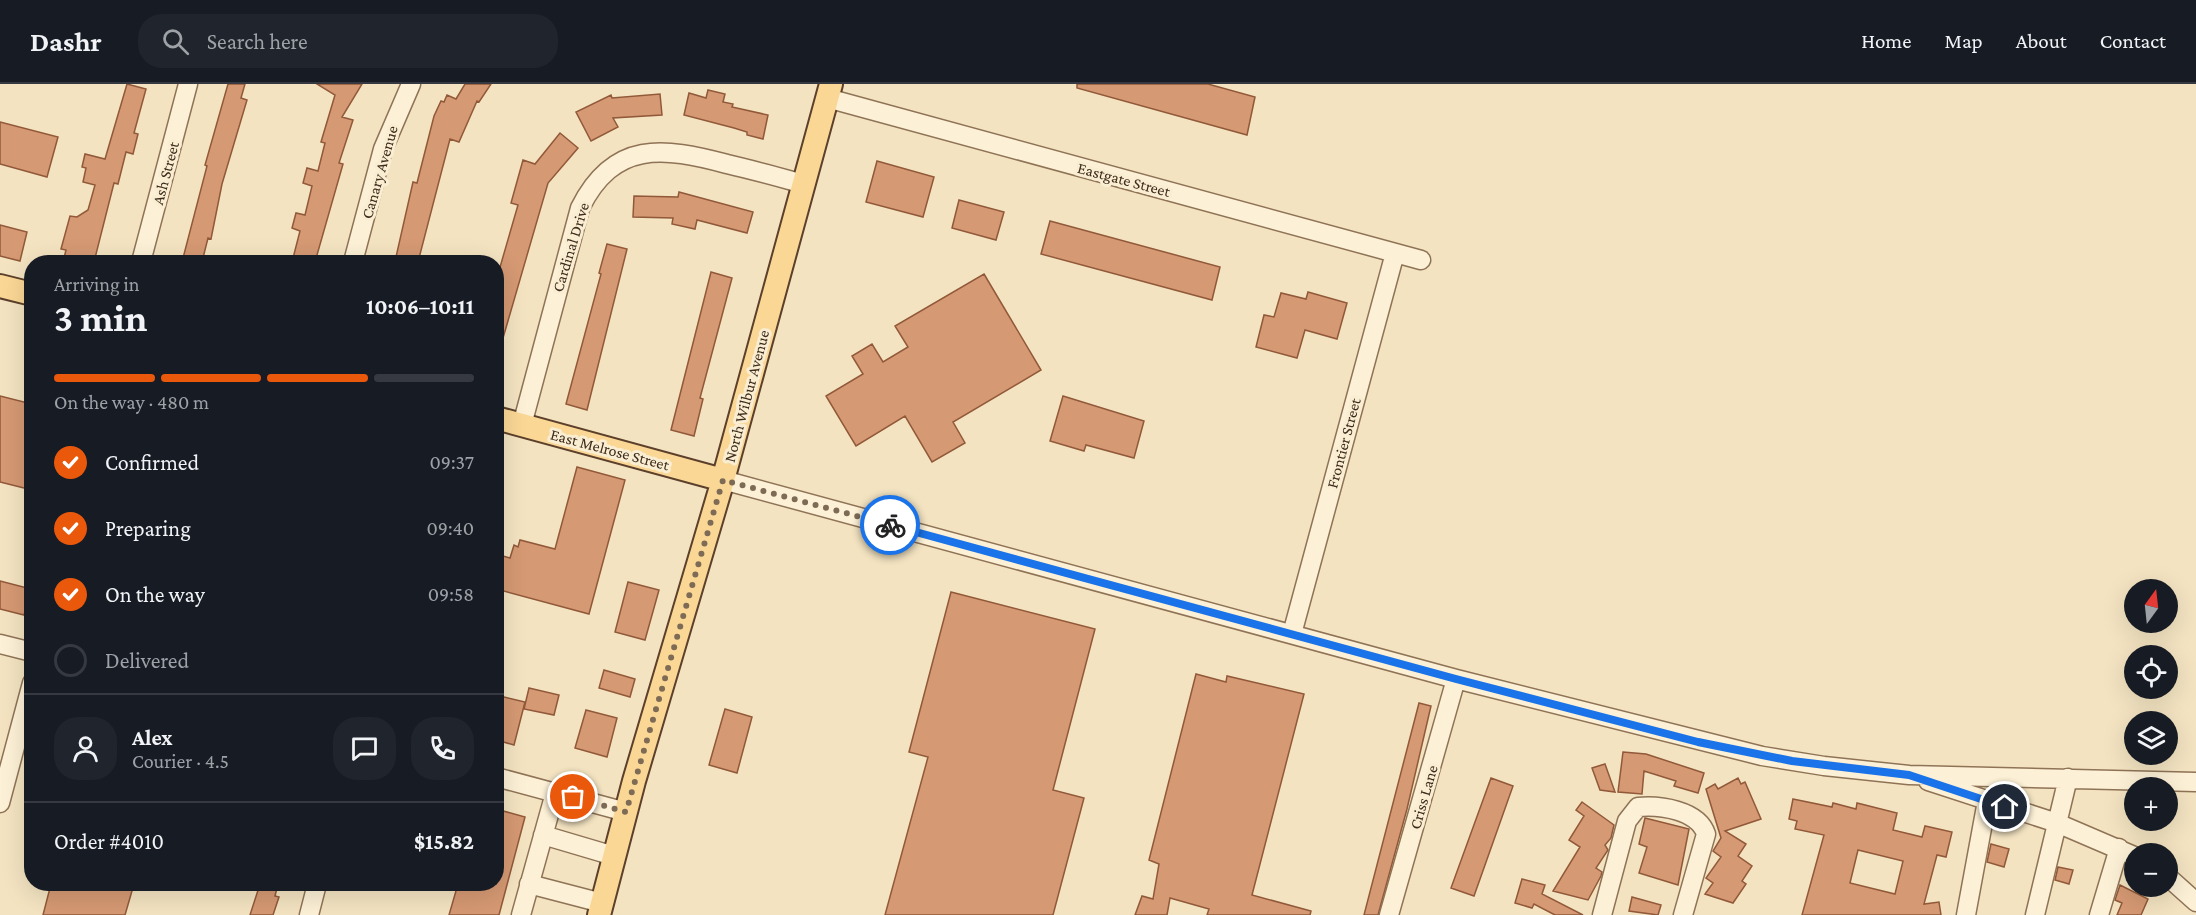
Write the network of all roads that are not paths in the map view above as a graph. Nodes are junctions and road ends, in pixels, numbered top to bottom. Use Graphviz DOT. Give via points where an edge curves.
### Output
graph roads {
  1 [pos="188,84"];
  2 [pos="411,84"];
  3 [pos="829,91"];
  4 [pos="804,184"];
  5 [pos="1395,253"];
  6 [pos="143,255"];
  7 [pos="355,255"];
  8 [pos="1421,260"];
  9 [pos="0,286"];
  10 [pos="24,292"];
  11 [pos="504,420"];
  12 [pos="522,425"];
  13 [pos="723,480"];
  14 [pos="1292,634"];
  15 [pos="0,644"];
  16 [pos="24,650"];
  17 [pos="1456,679"];
  18 [pos="24,713"];
  19 [pos="1909,775"];
  20 [pos="2068,778"];
  21 [pos="504,779"];
  22 [pos="2196,782"];
  23 [pos="555,793"];
  24 [pos="1987,801"];
  25 [pos="0,803"];
  26 [pos="626,812"];
  27 [pos="2057,823"];
  28 [pos="543,835"];
  29 [pos="2124,851"];
  30 [pos="614,856"];
  31 [pos="2124,859"];
  32 [pos="530,884"];
  33 [pos="2178,886"];
  34 [pos="315,891"];
  35 [pos="2196,902"];
  36 [pos="601,909"];
  37 [pos="309,915"];
  38 [pos="521,915"];
  39 [pos="1389,915"];
  40 [pos="1602,915"];
  41 [pos="1683,915"];
  42 [pos="1966,915"];
  43 [pos="2035,915"];
  44 [pos="2098,915"];
  1 -- 6 [label="street, Ash Street"];
  2 -- 7 [label="street, Canary Avenue" via="383,149"];
  3 -- 4 [label="main road, North Wilbur Avenue"];
  3 -- 5 [label="street, Eastgate Street"];
  4 -- 12 [label="street, Cardinal Drive" via="668,151 629,157 612,166 599,178 580,208"];
  4 -- 13 [label="main road, North Wilbur Avenue"];
  5 -- 8 [label="street, Eastgate Street"];
  5 -- 14 [label="street, Frontier Street"];
  9 -- 10 [label="main road"];
  11 -- 12 [label="main road, East Melrose Street"];
  12 -- 13 [label="main road, East Melrose Street"];
  13 -- 14 [label="street"];
  13 -- 26 [label="main road, North Wilbur Avenue"];
  14 -- 17 [label="street"];
  15 -- 16 [label="street"];
  17 -- 19 [label="street" via="1733,750 1824,766"];
  17 -- 39 [label="street, Criss Lane"];
  18 -- 25 [label="street"];
  19 -- 20 [label="street"];
  19 -- 24 [label="street"];
  20 -- 22 [label="street"];
  20 -- 27 [label="street"];
  21 -- 23 [label="street"];
  23 -- 26 [label="street"];
  23 -- 28 [label="street"];
  24 -- 27 [label="street"];
  24 -- 42 [label="street"];
  26 -- 30 [label="main road, North Wilbur Avenue"];
  27 -- 29 [label="street"];
  27 -- 43 [label="street"];
  28 -- 30 [label="street"];
  28 -- 32 [label="street"];
  30 -- 36 [label="main road, North Wilbur Avenue"];
  31 -- 44 [label="street"];
  32 -- 36 [label="street"];
  32 -- 38 [label="street"];
  33 -- 35 [label="street"];
  34 -- 37 [label="street"];
  40 -- 41 [label="street" via="1627,820 1638,807 1651,806 1699,820 1706,834"];
}
